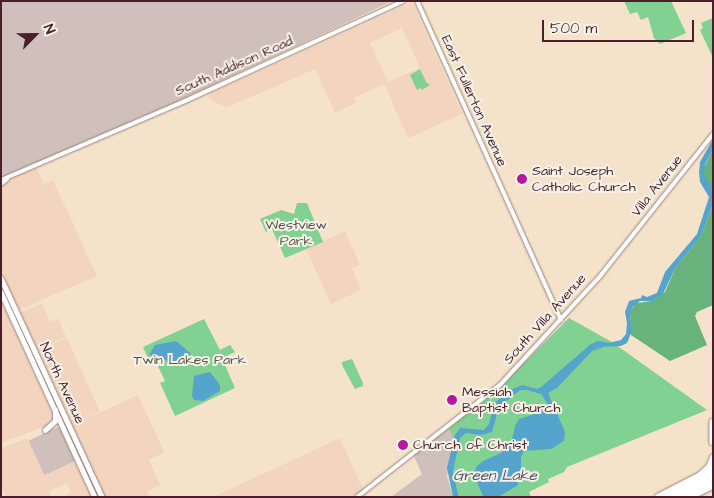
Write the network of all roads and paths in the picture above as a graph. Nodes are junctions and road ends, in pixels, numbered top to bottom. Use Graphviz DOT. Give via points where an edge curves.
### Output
graph roads {
  1 [pos="403,1"];
  2 [pos="417,1"];
  3 [pos="713,134"];
  4 [pos="7,179"];
  5 [pos="1,180"];
  6 [pos="1,184"];
  7 [pos="601,275"];
  8 [pos="1,278"];
  9 [pos="1,292"];
  10 [pos="561,320"];
  11 [pos="55,409"];
  12 [pos="713,422"];
  13 [pos="45,430"];
  14 [pos="713,442"];
  15 [pos="713,458"];
  16 [pos="713,471"];
  17 [pos="713,476"];
  18 [pos="713,481"];
  19 [pos="713,486"];
  20 [pos="95,497"];
  21 [pos="102,497"];
  22 [pos="357,497"];
  23 [pos="658,497"];
  24 [pos="667,497"];
  25 [pos="679,497"];
  26 [pos="690,497"];
  1 -- 4 [label="street, South Addison Road"];
  2 -- 10 [label="street, East Fullerton Avenue"];
  3 -- 7 [label="street, Villa Avenue"];
  4 -- 5 [label="street"];
  4 -- 6 [label="street"];
  7 -- 10 [label="street, South Villa Avenue"];
  8 -- 21 [label="main road, North Avenue"];
  9 -- 11 [label="main road, North Avenue"];
  10 -- 22 [label="street, South Villa Avenue" via="500,385"];
  11 -- 13 [label="main road" via="55,421"];
  11 -- 20 [label="main road, North Avenue"];
  12 -- 14 [label="highway"];
  15 -- 23 [label="highway" via="699,476"];
  16 -- 23 [label="highway"];
  17 -- 24 [label="highway"];
  18 -- 25 [label="highway"];
  19 -- 26 [label="highway"];
}
